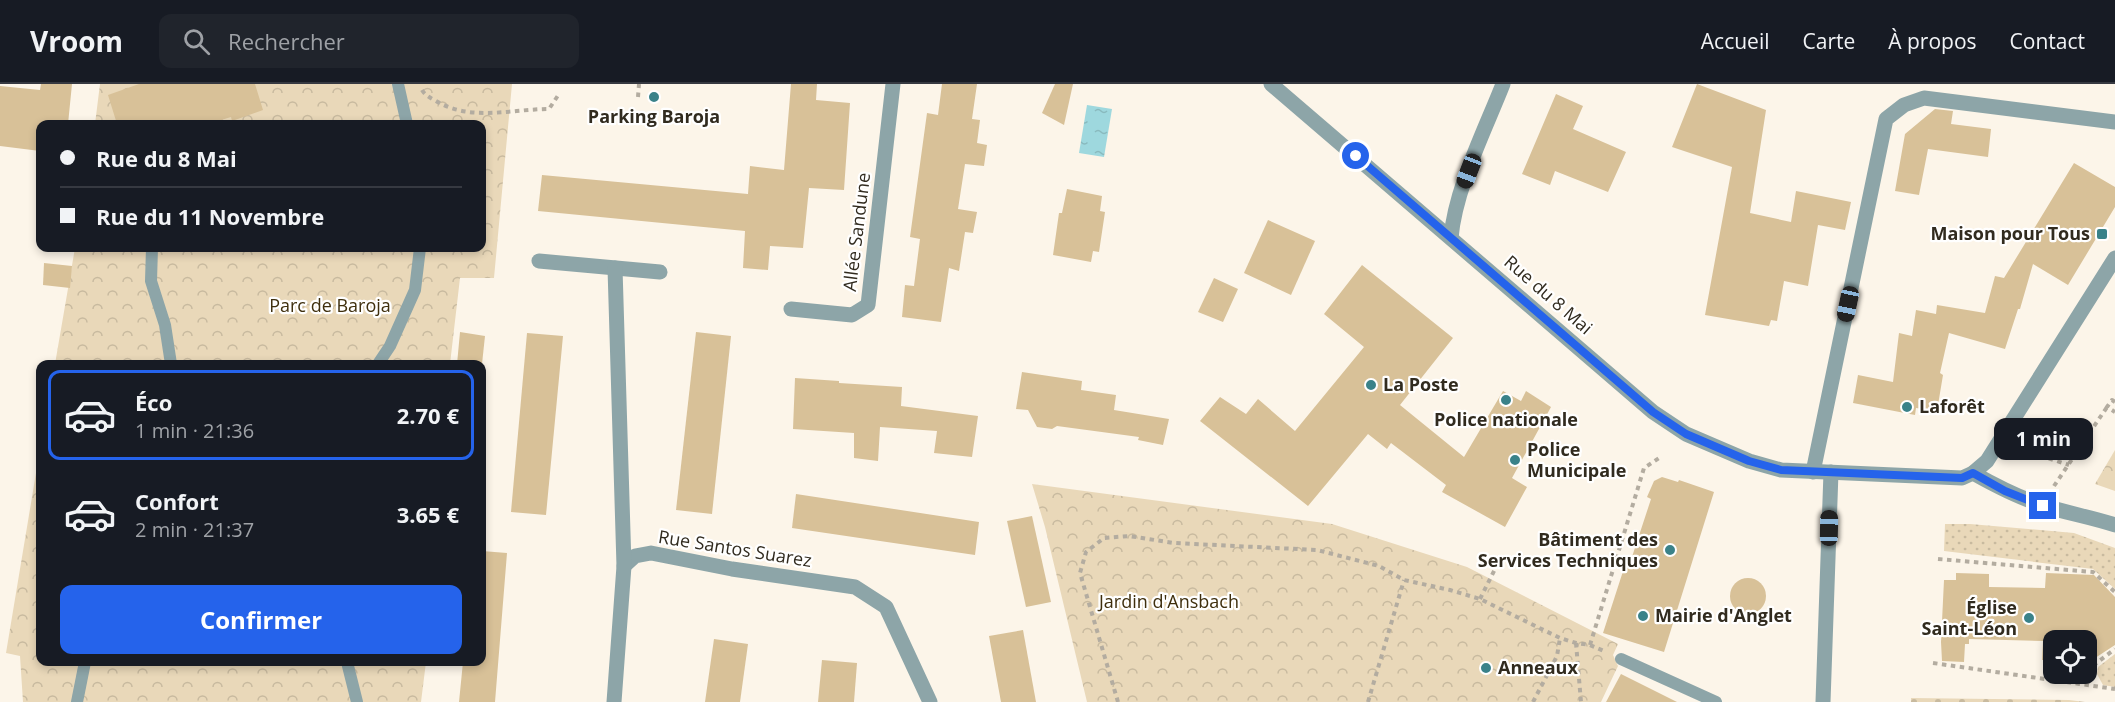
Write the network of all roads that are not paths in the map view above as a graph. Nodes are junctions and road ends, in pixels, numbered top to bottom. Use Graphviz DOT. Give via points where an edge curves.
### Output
graph roads {
  1 [pos="398,84"];
  2 [pos="893,84"];
  3 [pos="1271,84"];
  4 [pos="1503,84"];
  5 [pos="406,120"];
  6 [pos="2115,122"];
  7 [pos="1451,238"];
  8 [pos="152,252"];
  9 [pos="420,252"];
  10 [pos="2115,258"];
  11 [pos="539,261"];
  12 [pos="615,268"];
  13 [pos="660,272"];
  14 [pos="790,309"];
  15 [pos="170,360"];
  16 [pos="381,360"];
  17 [pos="1813,472"];
  18 [pos="1831,472"];
  19 [pos="1973,473"];
  20 [pos="2115,525"];
  21 [pos="624,566"];
  22 [pos="1621,659"];
  23 [pos="84,666"];
  24 [pos="348,666"];
  25 [pos="77,702"];
  26 [pos="357,702"];
  27 [pos="614,702"];
  28 [pos="930,702"];
  29 [pos="1716,702"];
  30 [pos="1822,702"];
  1 -- 5 [label="lane"];
  2 -- 14 [label="street, Allée Sandune" via="868,305 852,315"];
  3 -- 7 [label="street, Rue du 8 Mai"];
  4 -- 7 [label="street" via="1461,193"];
  6 -- 17 [label="street" via="1924,98 1904,105 1886,119"];
  7 -- 17 [label="street, Rue du 8 Mai" via="1653,412 1686,434 1749,461 1781,470"];
  8 -- 15 [label="lane" via="151,281 165,325"];
  9 -- 16 [label="lane" via="415,290"];
  10 -- 19 [label="street" via="1987,461"];
  11 -- 12 [label="street"];
  12 -- 13 [label="street"];
  12 -- 21 [label="street"];
  17 -- 18 [label="street, Rue du 8 Mai"];
  18 -- 19 [label="street, Rue du 8 Mai" via="1962,478"];
  18 -- 30 [label="street"];
  19 -- 20 [label="street" via="2043,506"];
  21 -- 27 [label="street"];
  21 -- 28 [label="street, Rue Santos Suarez" via="635,556 651,553 855,587 886,607"];
  22 -- 29 [label="lane"];
  23 -- 25 [label="lane"];
  24 -- 26 [label="lane"];
}
